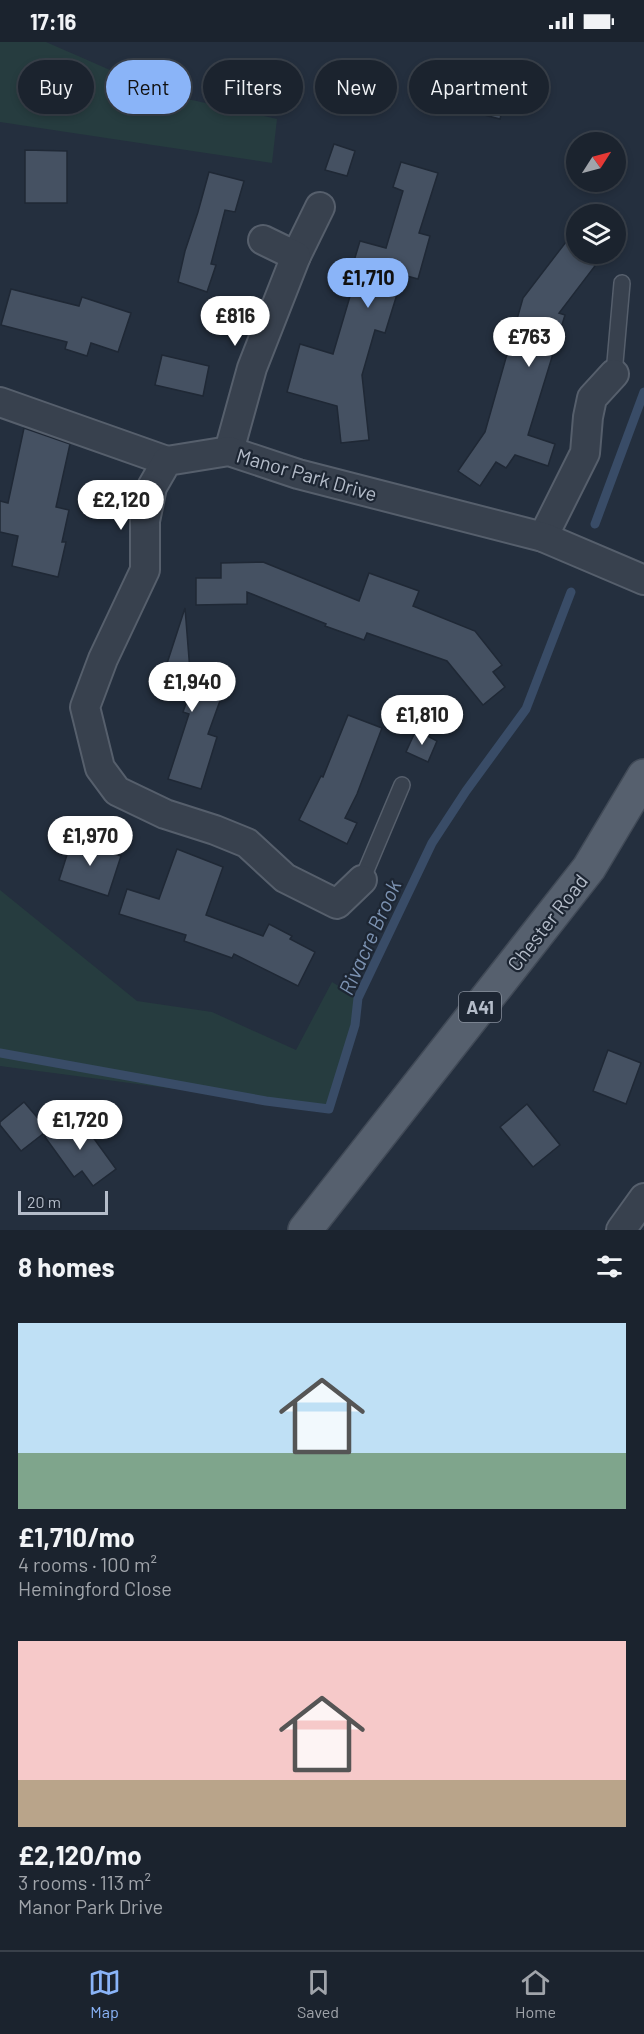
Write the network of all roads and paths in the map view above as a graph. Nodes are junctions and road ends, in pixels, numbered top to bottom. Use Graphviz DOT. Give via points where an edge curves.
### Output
graph roads {
  1 [pos="320,207"];
  2 [pos="263,240"];
  3 [pos="296,255"];
  4 [pos="622,283"];
  5 [pos="614,374"];
  6 [pos="0,402"];
  7 [pos="229,451"];
  8 [pos="167,461"];
  9 [pos="543,537"];
  10 [pos="644,580"];
  11 [pos="644,776"];
  12 [pos="402,785"];
  13 [pos="362,880"];
  14 [pos="644,1198"];
  15 [pos="305,1230"];
  16 [pos="621,1230"];
  1 -- 3 [label="street"];
  2 -- 3 [label="street"];
  3 -- 7 [label="street" via="252,368"];
  4 -- 5 [label="lane"];
  5 -- 9 [label="street" via="592,398 585,453"];
  6 -- 8 [label="street"];
  7 -- 8 [label="street, Manor Park Drive"];
  7 -- 9 [label="street, Manor Park Drive" via="298,474"];
  8 -- 13 [label="street" via="152,487 145,520 145,570 85,706 100,768 117,791 165,814 247,843 285,878 340,915"];
  9 -- 10 [label="street, Manor Park Drive"];
  11 -- 15 [label="main road, Chester Road / A41" via="589,868"];
  12 -- 13 [label="lane"];
  14 -- 16 [label="street"];
}
